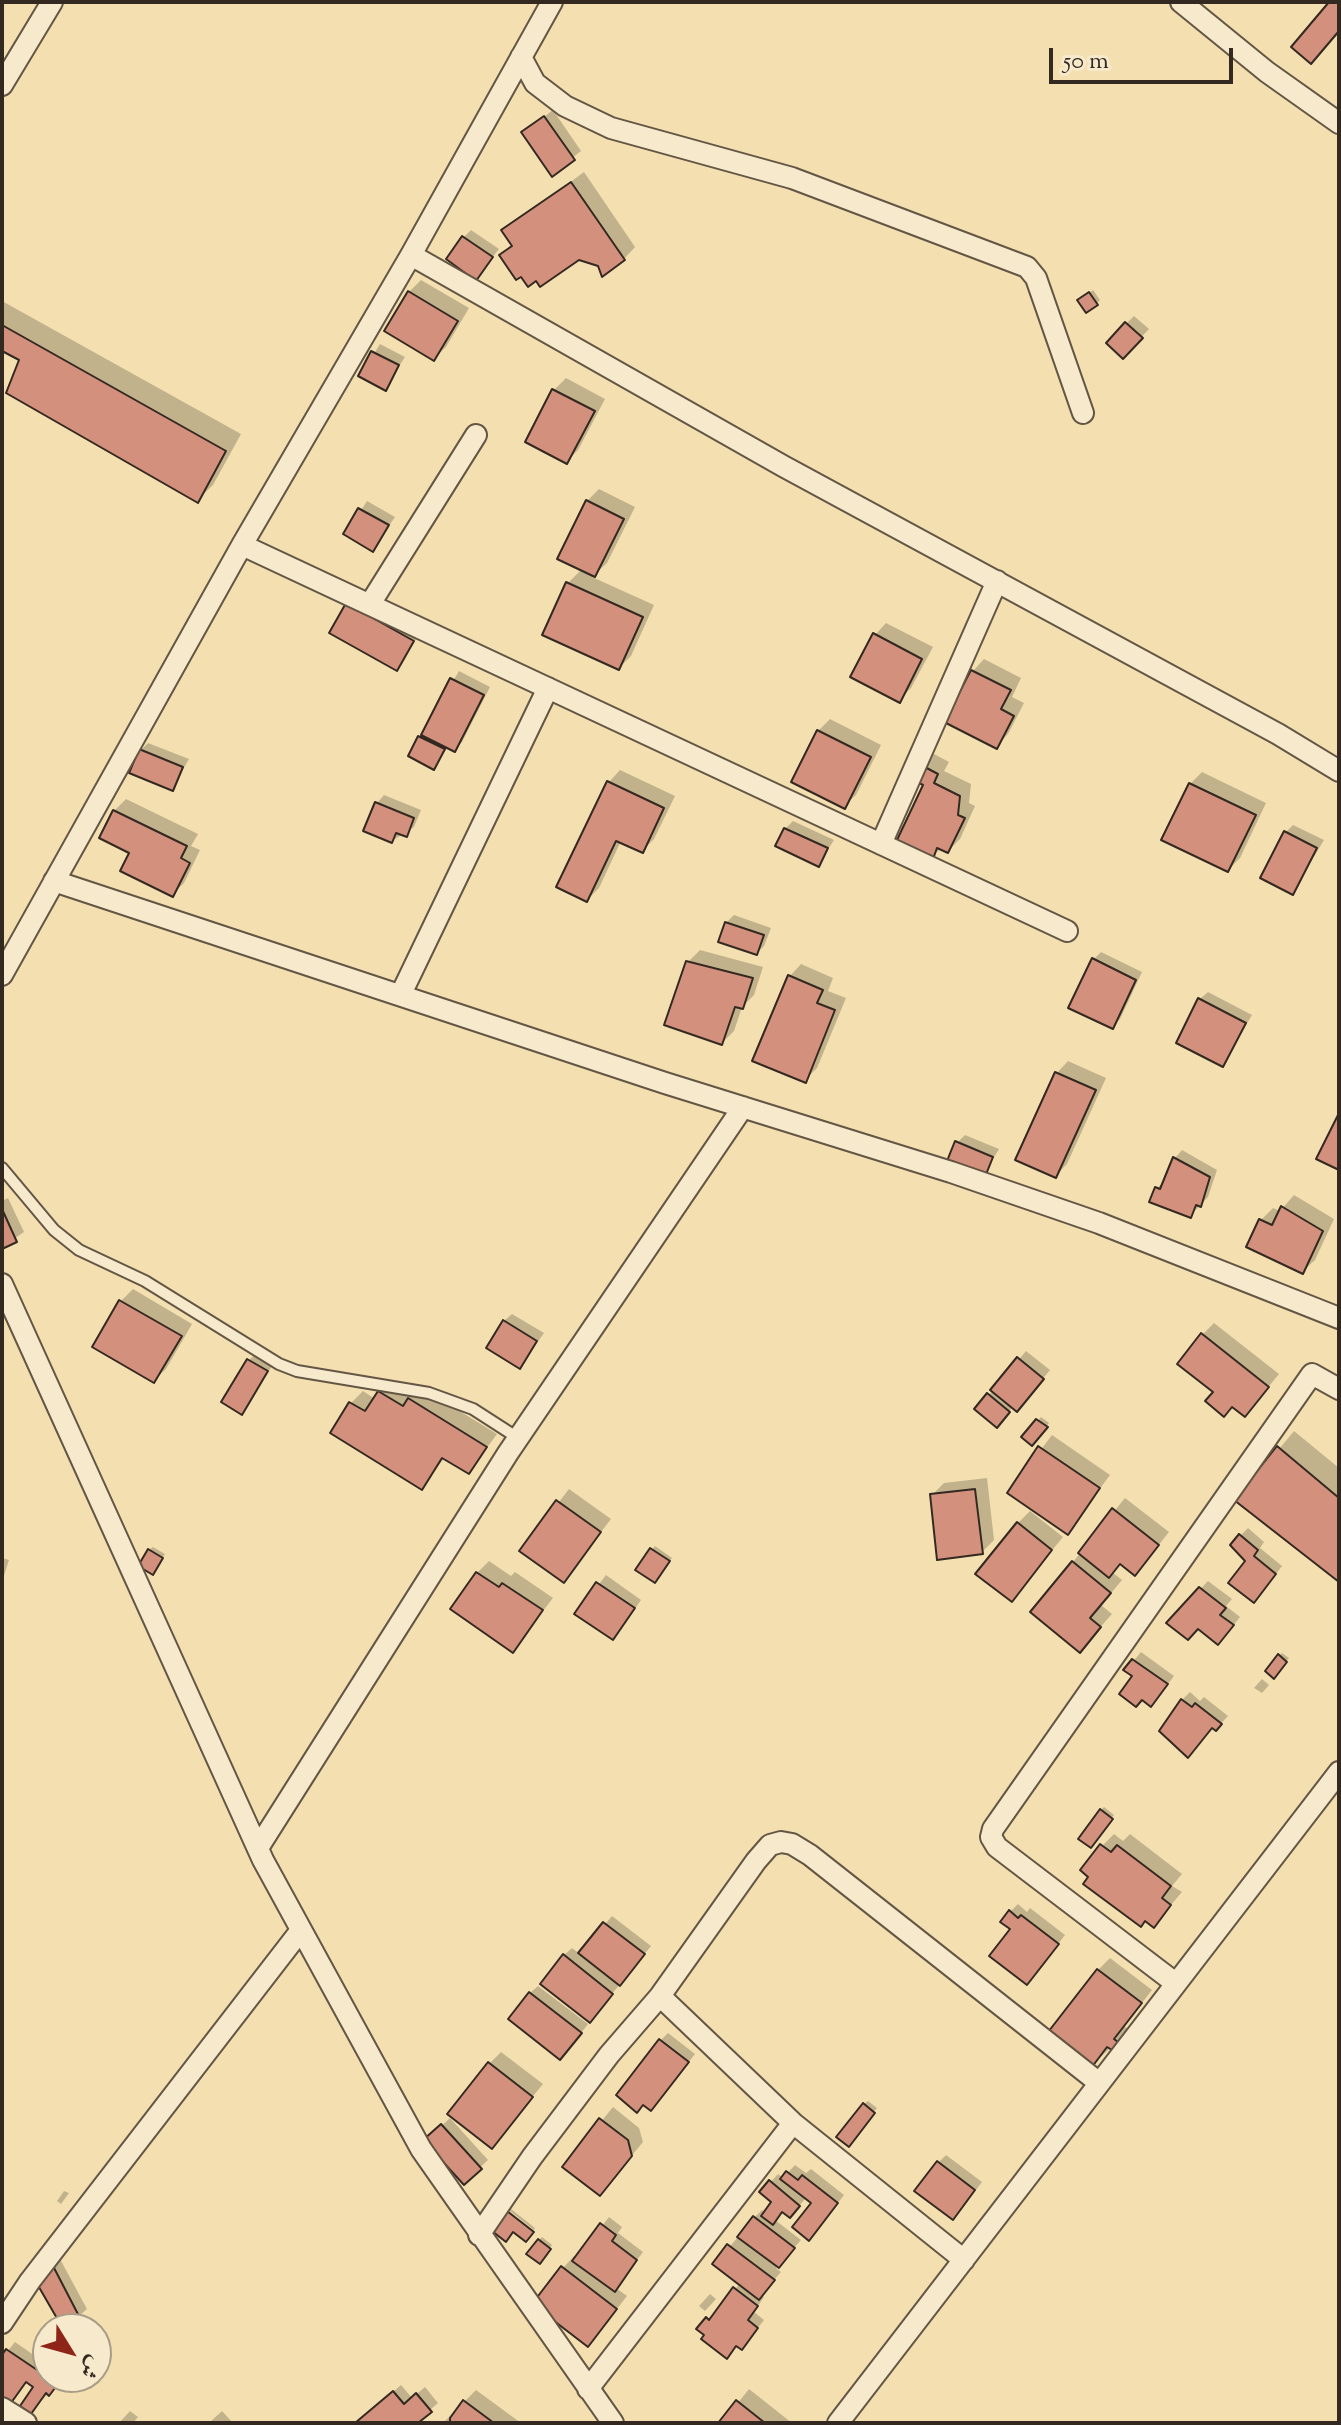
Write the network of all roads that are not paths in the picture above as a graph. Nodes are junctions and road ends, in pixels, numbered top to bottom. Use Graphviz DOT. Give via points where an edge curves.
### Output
graph roads {
  1 [pos="52,2"];
  2 [pos="552,2"];
  3 [pos="1181,2"];
  4 [pos="521,57"];
  5 [pos="2,85"];
  6 [pos="1339,123"];
  7 [pos="411,255"];
  8 [pos="1083,413"];
  9 [pos="476,435"];
  10 [pos="242,545"];
  11 [pos="997,581"];
  12 [pos="370,604"];
  13 [pos="548,688"];
  14 [pos="1339,771"];
  15 [pos="881,844"];
  16 [pos="54,881"];
  17 [pos="1067,931"];
  18 [pos="2,975"];
  19 [pos="401,994"];
  20 [pos="743,1107"];
  21 [pos="2,1168"];
  22 [pos="2,1284"];
  23 [pos="1339,1318"];
  24 [pos="2,1334"];
  25 [pos="25,1335"];
  26 [pos="1339,1389"];
  27 [pos="518,1438"];
  28 [pos="1339,1772"];
  29 [pos="258,1848"];
  30 [pos="301,1930"];
  31 [pos="1174,1982"];
  32 [pos="660,1996"];
  33 [pos="1098,2082"];
  34 [pos="793,2123"];
  35 [pos="479,2235"];
  36 [pos="964,2260"];
  37 [pos="2,2323"];
  38 [pos="588,2389"];
  39 [pos="2,2408"];
  40 [pos="26,2423"];
  41 [pos="613,2423"];
  42 [pos="838,2423"];
  1 -- 5 [label="street"];
  2 -- 4 [label="street"];
  3 -- 6 [label="street"];
  4 -- 7 [label="street"];
  4 -- 8 [label="street" via="535,83 565,106 611,128 792,178 1027,267 1036,278"];
  7 -- 10 [label="street"];
  7 -- 11 [label="street"];
  9 -- 12 [label="street"];
  10 -- 12 [label="street"];
  10 -- 16 [label="street"];
  11 -- 14 [label="street"];
  11 -- 15 [label="street"];
  12 -- 13 [label="street"];
  13 -- 15 [label="street"];
  13 -- 19 [label="street"];
  15 -- 17 [label="street"];
  16 -- 18 [label="street"];
  16 -- 19 [label="street"];
  19 -- 20 [label="street"];
  20 -- 23 [label="street" via="1099,1223"];
  20 -- 27 [label="street"];
  21 -- 27 [label="lane" via="72,1245 145,1281 279,1364 429,1393 473,1409"];
  22 -- 25 [label="street"];
  24 -- 25 [label="street"];
  25 -- 29 [label="street"];
  26 -- 31 [label="street" via="1312,1374 993,1829 997,1847"];
  27 -- 29 [label="street"];
  28 -- 31 [label="street"];
  29 -- 30 [label="street"];
  30 -- 35 [label="street" via="421,2149"];
  30 -- 37 [label="street"];
  31 -- 33 [label="street"];
  32 -- 33 [label="street" via="756,1861 770,1845 792,1844"];
  32 -- 34 [label="street"];
  32 -- 35 [label="street" via="609,2055"];
  33 -- 36 [label="street"];
  34 -- 36 [label="street"];
  34 -- 38 [label="street"];
  35 -- 38 [label="street"];
  36 -- 42 [label="street"];
  38 -- 41 [label="street"];
  39 -- 40 [label="street"];
}
